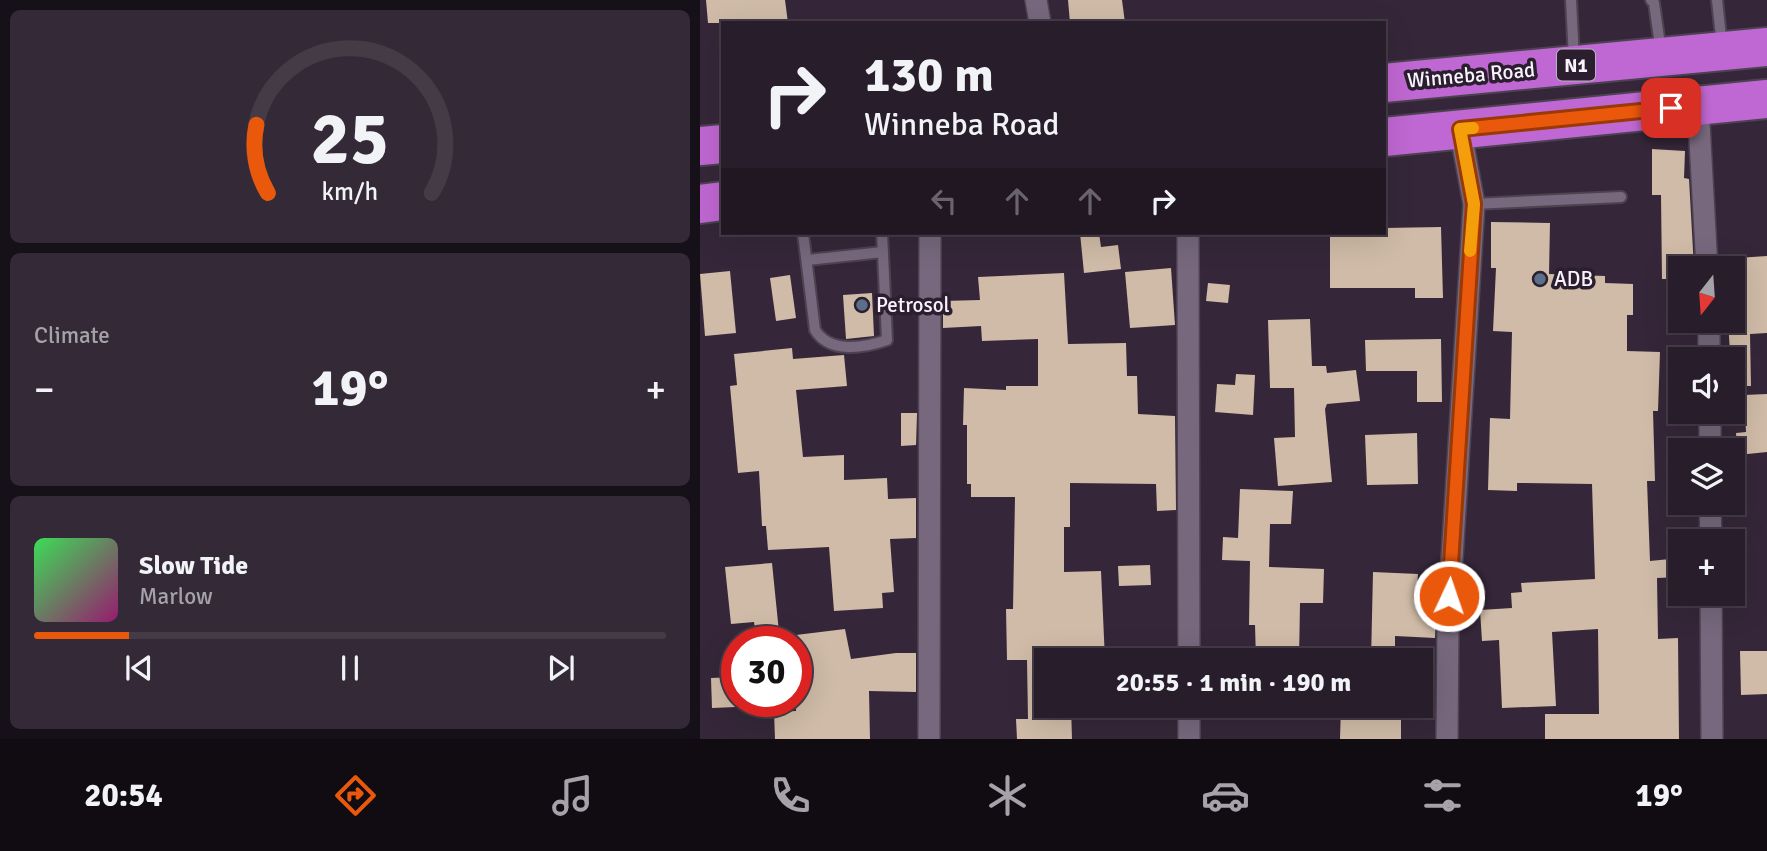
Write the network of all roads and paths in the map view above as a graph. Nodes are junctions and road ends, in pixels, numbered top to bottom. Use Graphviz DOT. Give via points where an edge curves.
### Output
graph roads {
  1 [pos="1036,0"];
  2 [pos="1571,0"];
  3 [pos="1651,0"];
  4 [pos="1717,0"];
  5 [pos="1040,21"];
  6 [pos="1767,47"];
  7 [pos="1722,51"];
  8 [pos="1662,57"];
  9 [pos="1575,65"];
  10 [pos="1386,83"];
  11 [pos="1767,99"];
  12 [pos="1698,105"];
  13 [pos="1460,129"];
  14 [pos="1386,136"];
  15 [pos="721,144"];
  16 [pos="700,146"];
  17 [pos="1621,197"];
  18 [pos="721,201"];
  19 [pos="700,204"];
  20 [pos="1474,204"];
  21 [pos="803,235"];
  22 [pos="882,235"];
  23 [pos="930,235"];
  24 [pos="1188,235"];
  25 [pos="883,252"];
  26 [pos="1706,256"];
  27 [pos="807,260"];
  28 [pos="1711,606"];
  29 [pos="1189,648"];
  30 [pos="1189,718"];
  31 [pos="929,739"];
  32 [pos="1189,739"];
  33 [pos="1447,739"];
  34 [pos="1712,739"];
  1 -- 5 [label="street"];
  2 -- 9 [label="lane"];
  3 -- 8 [label="lane"];
  4 -- 7 [label="lane"];
  6 -- 7 [label="highway, Winneba Road / N1"];
  7 -- 8 [label="highway, Winneba Road / N1"];
  8 -- 9 [label="highway, Winneba Road / N1"];
  9 -- 10 [label="highway, Winneba Road / N1"];
  11 -- 12 [label="highway"];
  12 -- 13 [label="highway"];
  12 -- 26 [label="street"];
  13 -- 14 [label="highway"];
  13 -- 20 [label="street"];
  15 -- 16 [label="highway"];
  17 -- 20 [label="lane"];
  18 -- 19 [label="highway"];
  20 -- 33 [label="street" via="1449,595"];
  21 -- 27 [label="lane"];
  22 -- 25 [label="lane"];
  23 -- 31 [label="street"];
  24 -- 29 [label="street"];
  25 -- 27 [label="lane"];
  25 -- 27 [label="lane" via="887,340 869,346 832,346 822,341 816,330"];
  28 -- 34 [label="street"];
  30 -- 32 [label="street"];
}
